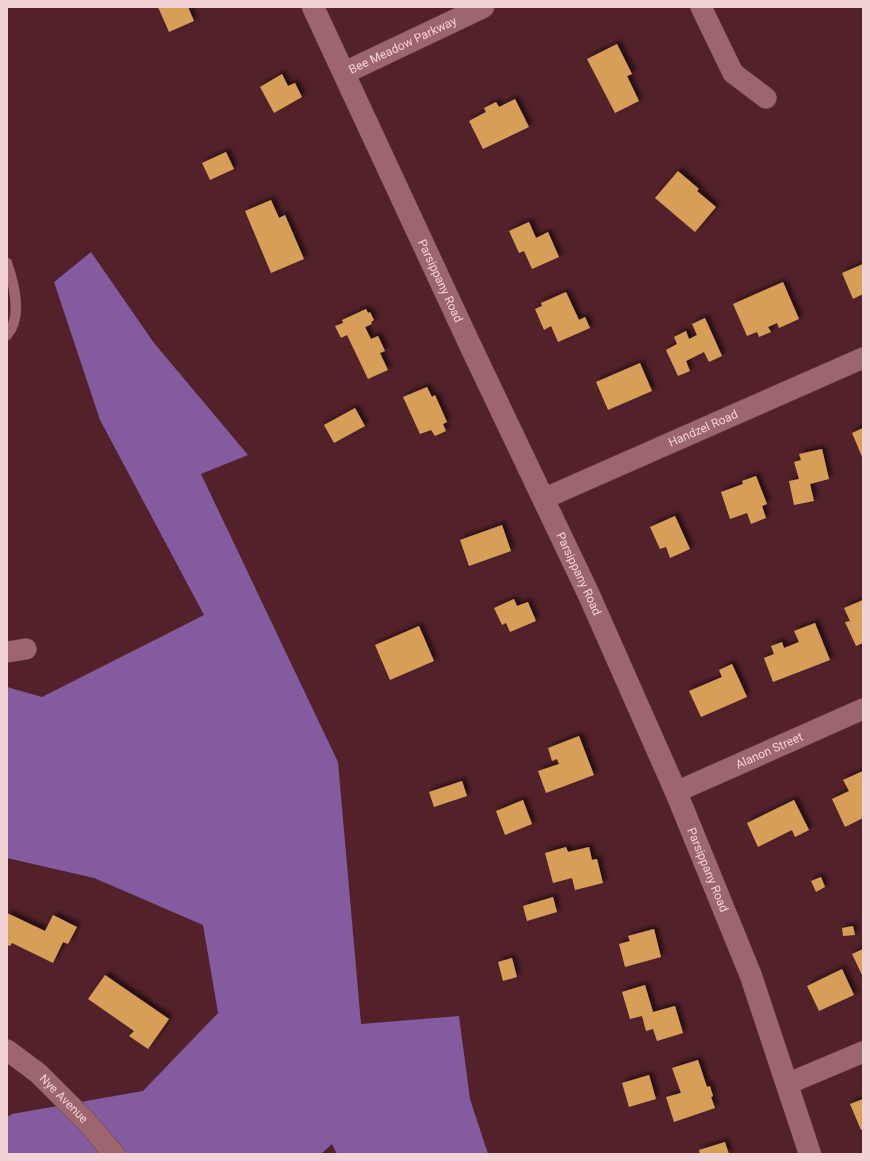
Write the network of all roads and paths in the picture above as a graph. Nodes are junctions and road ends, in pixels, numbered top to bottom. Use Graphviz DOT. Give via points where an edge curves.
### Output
graph roads {
  1 [pos="313,7"];
  2 [pos="483,7"];
  3 [pos="701,7"];
  4 [pos="344,73"];
  5 [pos="766,98"];
  6 [pos="7,263"];
  7 [pos="7,335"];
  8 [pos="863,358"];
  9 [pos="543,499"];
  10 [pos="863,708"];
  11 [pos="676,792"];
  12 [pos="7,1050"];
  13 [pos="863,1052"];
  14 [pos="788,1084"];
  15 [pos="114,1154"];
  16 [pos="810,1154"];
  1 -- 4 [label="main road, Parsippany Road"];
  2 -- 4 [label="main road, Bee Meadow Parkway"];
  3 -- 5 [label="street" via="733,73"];
  4 -- 9 [label="main road, Parsippany Road"];
  6 -- 7 [label="lane" via="16,303 12,328"];
  8 -- 9 [label="street, Handzel Road"];
  9 -- 11 [label="main road, Parsippany Road" via="589,595"];
  10 -- 11 [label="street, Alanon Street"];
  11 -- 14 [label="main road, Parsippany Road" via="751,976"];
  12 -- 15 [label="street, Nye Avenue" via="38,1073 86,1121"];
  13 -- 14 [label="street"];
  14 -- 16 [label="main road, Parsippany Road"];
}
